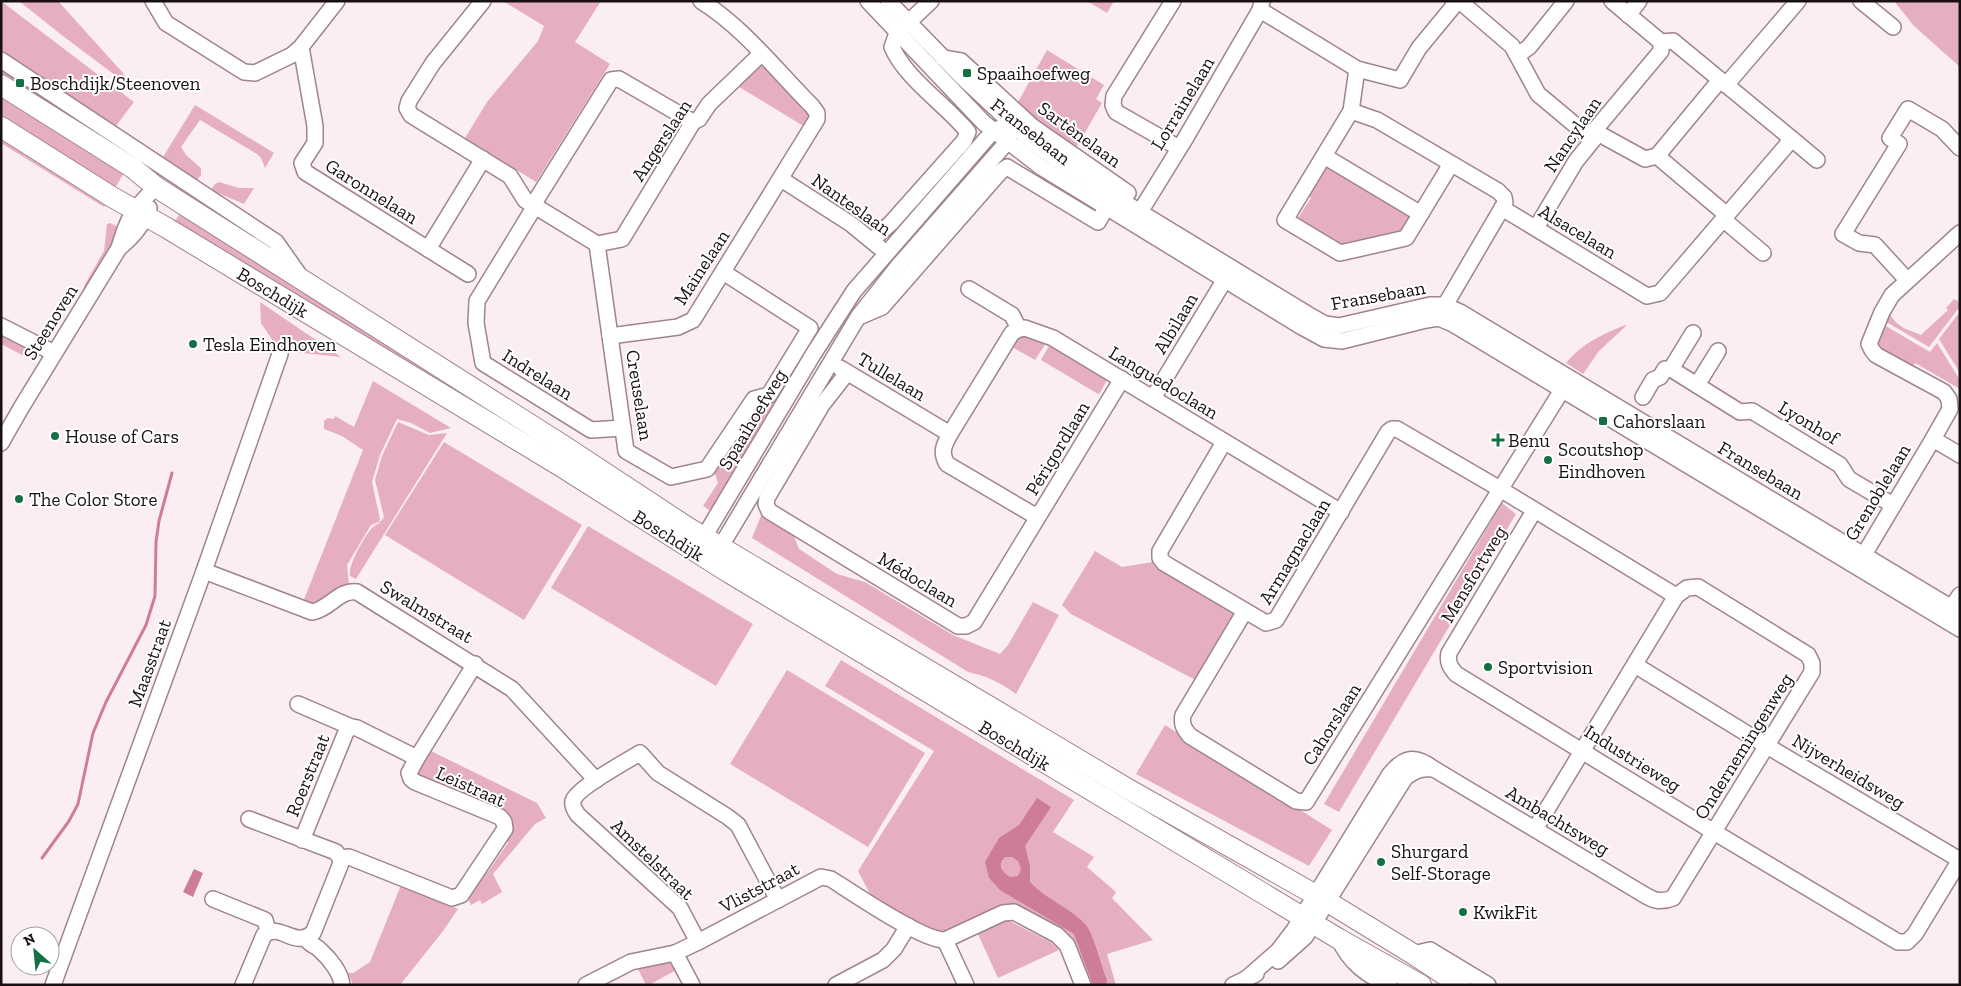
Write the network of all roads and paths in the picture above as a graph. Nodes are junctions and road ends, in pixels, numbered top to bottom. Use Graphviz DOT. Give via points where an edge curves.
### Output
graph roads {
  1 [pos="154,1"];
  2 [pos="337,1"];
  3 [pos="484,1"];
  4 [pos="701,1"];
  5 [pos="868,1"];
  6 [pos="888,1"];
  7 [pos="931,1"];
  8 [pos="1173,1"];
  9 [pos="1455,1"];
  10 [pos="1566,1"];
  11 [pos="1612,1"];
  12 [pos="1639,1"];
  13 [pos="1798,1"];
  14 [pos="1861,1"];
  15 [pos="1261,6"];
  16 [pos="1628,15"];
  17 [pos="1893,27"];
  18 [pos="903,28"];
  19 [pos="1661,42"];
  20 [pos="301,47"];
  21 [pos="761,54"];
  22 [pos="1518,55"];
  23 [pos="943,58"];
  24 [pos="1,60"];
  25 [pos="1358,69"];
  26 [pos="1723,83"];
  27 [pos="1,85"];
  28 [pos="1351,111"];
  29 [pos="694,122"];
  30 [pos="1011,125"];
  31 [pos="1,127"];
  32 [pos="995,130"];
  33 [pos="1593,136"];
  34 [pos="1008,140"];
  35 [pos="1792,140"];
  36 [pos="1179,148"];
  37 [pos="1960,148"];
  38 [pos="1324,156"];
  39 [pos="1657,156"];
  40 [pos="483,159"];
  41 [pos="1817,160"];
  42 [pos="1451,164"];
  43 [pos="781,179"];
  44 [pos="156,187"];
  45 [pos="534,206"];
  46 [pos="1106,208"];
  47 [pos="1502,208"];
  48 [pos="140,213"];
  49 [pos="1421,214"];
  50 [pos="1726,217"];
  51 [pos="1136,218"];
  52 [pos="1536,228"];
  53 [pos="1960,233"];
  54 [pos="872,240"];
  55 [pos="598,244"];
  56 [pos="428,249"];
  57 [pos="886,253"];
  58 [pos="1763,253"];
  59 [pos="899,264"];
  60 [pos="723,272"];
  61 [pos="468,274"];
  62 [pos="1228,275"];
  63 [pos="1907,280"];
  64 [pos="305,282"];
  65 [pos="969,289"];
  66 [pos="1441,312"];
  67 [pos="858,317"];
  68 [pos="1,326"];
  69 [pos="1019,329"];
  70 [pos="1693,333"];
  71 [pos="610,336"];
  72 [pos="1718,351"];
  73 [pos="54,353"];
  74 [pos="814,353"];
  75 [pos="280,354"];
  76 [pos="830,362"];
  77 [pos="1672,369"];
  78 [pos="847,372"];
  79 [pos="1122,379"];
  80 [pos="1565,384"];
  81 [pos="1697,385"];
  82 [pos="1643,396"];
  83 [pos="1153,398"];
  84 [pos="623,428"];
  85 [pos="950,434"];
  86 [pos="1933,439"];
  87 [pos="1224,442"];
  88 [pos="1,443"];
  89 [pos="1960,454"];
  90 [pos="1500,489"];
  91 [pos="1893,505"];
  92 [pos="1534,511"];
  93 [pos="1341,512"];
  94 [pos="1039,514"];
  95 [pos="710,546"];
  96 [pos="1860,561"];
  97 [pos="204,572"];
  98 [pos="1960,595"];
  99 [pos="1676,596"];
  100 [pos="1245,611"];
  101 [pos="1956,611"];
  102 [pos="1960,629"];
  103 [pos="1448,659"];
  104 [pos="474,664"];
  105 [pos="1635,665"];
  106 [pos="298,704"];
  107 [pos="351,727"];
  108 [pos="1767,746"];
  109 [pos="1583,750"];
  110 [pos="417,758"];
  111 [pos="596,780"];
  112 [pos="249,819"];
  113 [pos="1535,829"];
  114 [pos="1714,832"];
  115 [pos="302,840"];
  116 [pos="340,858"];
  117 [pos="1960,860"];
  118 [pos="1322,898"];
  119 [pos="213,899"];
  120 [pos="778,900"];
  121 [pos="1663,902"];
  122 [pos="1308,920"];
  123 [pos="908,926"];
  124 [pos="268,932"];
  125 [pos="306,938"];
  126 [pos="1339,939"];
  127 [pos="945,940"];
  128 [pos="698,942"];
  129 [pos="1907,942"];
  130 [pos="675,953"];
  131 [pos="1413,954"];
  132 [pos="1240,982"];
  133 [pos="53,985"];
  134 [pos="243,985"];
  135 [pos="342,985"];
  136 [pos="586,985"];
  137 [pos="692,985"];
  138 [pos="836,985"];
  139 [pos="966,985"];
  140 [pos="1083,985"];
  141 [pos="1389,985"];
  142 [pos="1421,985"];
  143 [pos="1460,985"];
  144 [pos="1488,985"];
  1 -- 20 [label="street" via="166,23 244,72 254,73 292,55"];
  2 -- 20 [label="street"];
  3 -- 40 [label="street" via="433,63 407,108 411,115"];
  4 -- 21 [label="street, Mainelaan" via="720,13"];
  5 -- 18 [label="street, Fransebaan"];
  6 -- 18 [label="street, Fransebaan"];
  7 -- 18 [label="street"];
  8 -- 36 [label="street" via="1114,96 1113,105 1116,112"];
  9 -- 22 [label="street" via="1463,4 1512,46"];
  9 -- 25 [label="street" via="1419,48 1400,80"];
  10 -- 22 [label="street" via="1529,47"];
  11 -- 16 [label="street"];
  12 -- 16 [label="street"];
  13 -- 26 [label="street"];
  14 -- 17 [label="street"];
  15 -- 25 [label="street"];
  15 -- 36 [label="street, Lorrainelaan"];
  16 -- 19 [label="street"];
  18 -- 23 [label="street, Fransebaan"];
  18 -- 32 [label="street, Fransebaan" via="984,123"];
  18 -- 54 [label="street, Fransebaan" via="892,47 896,56 968,132 958,148"];
  19 -- 26 [label="street" via="1673,41"];
  19 -- 33 [label="street, Nancylaan" via="1661,51"];
  20 -- 56 [label="street, Garonnelaan" via="315,126 315,143 302,164 305,172"];
  21 -- 29 [label="street, Angerslaan"];
  21 -- 43 [label="street, Mainelaan" via="817,113 810,132"];
  22 -- 33 [label="street" via="1538,94"];
  23 -- 30 [label="street, Fransebaan"];
  23 -- 51 [label="street, Sartènelaan" via="961,61 1034,127 1135,198"];
  24 -- 64 [label="street, Boschdijk" via="276,242"];
  25 -- 28 [label="street"];
  26 -- 35 [label="street"];
  26 -- 39 [label="street"];
  27 -- 44 [label="main road, Boschdijk" via="133,168"];
  28 -- 38 [label="street"];
  28 -- 42 [label="street" via="1377,120"];
  29 -- 45 [label="street, Indrelaan" via="619,79 611,80"];
  29 -- 55 [label="street, Angerslaan" via="622,239"];
  30 -- 32 [label="street"];
  30 -- 34 [label="street"];
  30 -- 51 [label="street, Fransebaan"];
  31 -- 48 [label="main road, Boschdijk"];
  32 -- 34 [label="street, Fransebaan"];
  32 -- 57 [label="street, Spaaihoefweg"];
  33 -- 39 [label="street" via="1645,160"];
  33 -- 52 [label="street, Nancylaan"];
  34 -- 46 [label="street, Fransebaan" via="1042,167"];
  34 -- 59 [label="street, Spaaihoefweg"];
  35 -- 41 [label="street"];
  35 -- 50 [label="street, Alsacelaan"];
  36 -- 51 [label="street, Lorrainelaan"];
  37 -- 63 [label="street" via="1942,129 1908,109 1890,138 1899,144 1843,234 1859,243 1875,245"];
  38 -- 49 [label="street"];
  38 -- 49 [label="street" via="1281,218 1340,253 1406,238"];
  39 -- 50 [label="street"];
  40 -- 45 [label="street" via="510,176 525,200"];
  40 -- 56 [label="street, Garonnelaan"];
  42 -- 47 [label="street" via="1498,191 1504,197"];
  42 -- 49 [label="street"];
  43 -- 54 [label="street, Nanteslaan"];
  43 -- 60 [label="street, Mainelaan"];
  44 -- 48 [label="street, Steenoven"];
  44 -- 64 [label="main road, Boschdijk"];
  45 -- 55 [label="street"];
  45 -- 84 [label="street, Indrelaan" via="477,301 476,323 483,363 591,430"];
  46 -- 51 [label="street, Fransebaan"];
  46 -- 67 [label="street, Fransebaan" via="1098,222 1008,167 1000,172 882,307"];
  47 -- 52 [label="street, Alsacelaan"];
  47 -- 66 [label="street"];
  48 -- 73 [label="street, Steenoven" via="126,224 119,248"];
  48 -- 95 [label="main road, Boschdijk" via="562,468"];
  50 -- 52 [label="street, Alsacelaan" via="1660,293 1647,296"];
  50 -- 58 [label="street"];
  51 -- 62 [label="street, Fransebaan"];
  53 -- 63 [label="street"];
  54 -- 57 [label="street, Nanteslaan"];
  55 -- 71 [label="street"];
  56 -- 61 [label="street, Garonnelaan"];
  57 -- 59 [label="street, Nanteslaan"];
  57 -- 74 [label="street, Spaaihoefweg" via="854,291"];
  59 -- 67 [label="street, Spaaihoefweg"];
  60 -- 71 [label="street, Mainelaan" via="693,320 678,327"];
  60 -- 84 [label="street, Creuselaan" via="810,328 768,395 754,399 707,469 671,477 626,451"];
  62 -- 66 [label="street, Fransebaan" via="1325,324 1339,326 1430,305"];
  62 -- 83 [label="street, Albilaan"];
  63 -- 86 [label="street, Grenoblelaan" via="1888,301 1869,344 1876,355 1944,392 1950,399 1950,409"];
  64 -- 95 [label="main road, Boschdijk"];
  65 -- 69 [label="street" via="1012,315"];
  66 -- 80 [label="street, Fransebaan" via="1453,324"];
  67 -- 76 [label="street, Spaaihoefweg"];
  68 -- 73 [label="street"];
  69 -- 79 [label="street, Languedoclaan" via="1025,328 1053,338"];
  69 -- 85 [label="street, Périgordlaan" via="1012,333"];
  70 -- 77 [label="street"];
  71 -- 84 [label="street, Creuselaan"];
  72 -- 81 [label="street"];
  73 -- 88 [label="street, Steenoven"];
  74 -- 76 [label="street, Tullelaan"];
  74 -- 95 [label="street, Spaaihoefweg"];
  75 -- 97 [label="street, Maasstraat"];
  76 -- 78 [label="street, Tullelaan"];
  76 -- 95 [label="street, Spaaihoefweg"];
  77 -- 81 [label="street, Lyonhof"];
  77 -- 82 [label="street" via="1665,369 1660,377 1653,380"];
  78 -- 85 [label="street, Tullelaan"];
  78 -- 94 [label="street, Médoclaan" via="822,405 767,498 768,510 774,516 958,626 966,626 974,622"];
  79 -- 83 [label="street, Languedoclaan"];
  79 -- 94 [label="street, Périgordlaan"];
  80 -- 90 [label="street, Cahorslaan"];
  80 -- 96 [label="street, Fransebaan"];
  81 -- 91 [label="street, Lyonhof" via="1740,412 1752,412 1840,465 1849,479"];
  83 -- 87 [label="street, Languedoclaan"];
  85 -- 94 [label="street, Périgordlaan" via="942,457 947,464 1032,514"];
  86 -- 89 [label="street"];
  86 -- 91 [label="street, Grenoblelaan"];
  87 -- 93 [label="street, Languedoclaan"];
  87 -- 100 [label="street, Armagnaclaan" via="1160,551 1160,558"];
  90 -- 92 [label="street"];
  90 -- 93 [label="street, Armagnaclaan" via="1392,429"];
  90 -- 100 [label="street, Cahorslaan" via="1306,802 1296,801 1190,736 1184,729 1183,715"];
  91 -- 96 [label="street, Grenoblelaan"];
  92 -- 99 [label="street"];
  92 -- 103 [label="street, Mensfortweg"];
  93 -- 100 [label="street, Armagnaclaan" via="1276,620 1266,624"];
  95 -- 118 [label="main road, Boschdijk"];
  95 -- 122 [label="main road, Boschdijk"];
  96 -- 101 [label="street, Fransebaan"];
  96 -- 102 [label="street, Fransebaan"];
  97 -- 104 [label="street, Swalmstraat" via="312,612 322,610 344,592 357,592"];
  97 -- 133 [label="street, Maasstraat"];
  98 -- 101 [label="street"];
  99 -- 105 [label="street"];
  99 -- 108 [label="street, Ondernemingenweg" via="1687,588 1698,587 1808,655 1812,672"];
  103 -- 109 [label="street, Industrieweg" via="1456,674"];
  104 -- 110 [label="street"];
  104 -- 111 [label="street, Swalmstraat" via="512,689"];
  105 -- 108 [label="street, Nijverheidsweg"];
  105 -- 109 [label="street"];
  106 -- 107 [label="street, Roerstraat"];
  107 -- 110 [label="street, Roerstraat"];
  107 -- 115 [label="street, Roerstraat" via="346,732"];
  108 -- 114 [label="street, Ondernemingenweg"];
  108 -- 117 [label="street, Nijverheidsweg"];
  109 -- 113 [label="street"];
  109 -- 114 [label="street, Industrieweg"];
  110 -- 116 [label="street, Leistraat" via="409,774 415,782 500,817 504,822 505,830 461,895 452,898 349,857"];
  111 -- 120 [label="street, Amstelstraat" via="640,753 658,773 738,825"];
  111 -- 128 [label="street, Amstelstraat" via="576,795 573,808 680,908"];
  112 -- 115 [label="street, Roerstraat"];
  113 -- 118 [label="street, Ambachtsweg" via="1424,761 1416,758 1406,760 1390,774 1382,801"];
  113 -- 121 [label="street, Ambachtsweg" via="1654,901"];
  114 -- 121 [label="street, Ondernemingenweg" via="1673,898"];
  114 -- 129 [label="street, Industrieweg" via="1898,942"];
  115 -- 116 [label="street, Roerstraat" via="336,852"];
  116 -- 125 [label="street" via="341,864 316,924"];
  117 -- 129 [label="street, Nijverheidsweg"];
  118 -- 122 [label="street, Ambachtsweg"];
  118 -- 131 [label="main road, Boschdijk"];
  119 -- 124 [label="street" via="265,920"];
  120 -- 123 [label="street, Vliststraat" via="821,877 831,879"];
  120 -- 128 [label="street, Vliststraat"];
  122 -- 126 [label="main road, Boschdijk"];
  122 -- 132 [label="street, Ambachtsweg" via="1305,937 1284,957"];
  123 -- 127 [label="street, Vliststraat" via="932,939"];
  123 -- 138 [label="street" via="883,960"];
  124 -- 125 [label="street" via="275,931 300,940"];
  124 -- 134 [label="street"];
  125 -- 135 [label="street" via="310,945 321,950 341,977"];
  126 -- 141 [label="street, Boschdijk" via="1345,953 1363,971"];
  126 -- 142 [label="main road, Boschdijk"];
  127 -- 139 [label="street"];
  127 -- 140 [label="street" via="1003,913 1014,912 1057,935 1067,945"];
  128 -- 130 [label="street"];
  130 -- 136 [label="street" via="631,962"];
  130 -- 137 [label="street"];
  131 -- 143 [label="main road, Boschdijk"];
  131 -- 144 [label="street" via="1430,950"];
}
